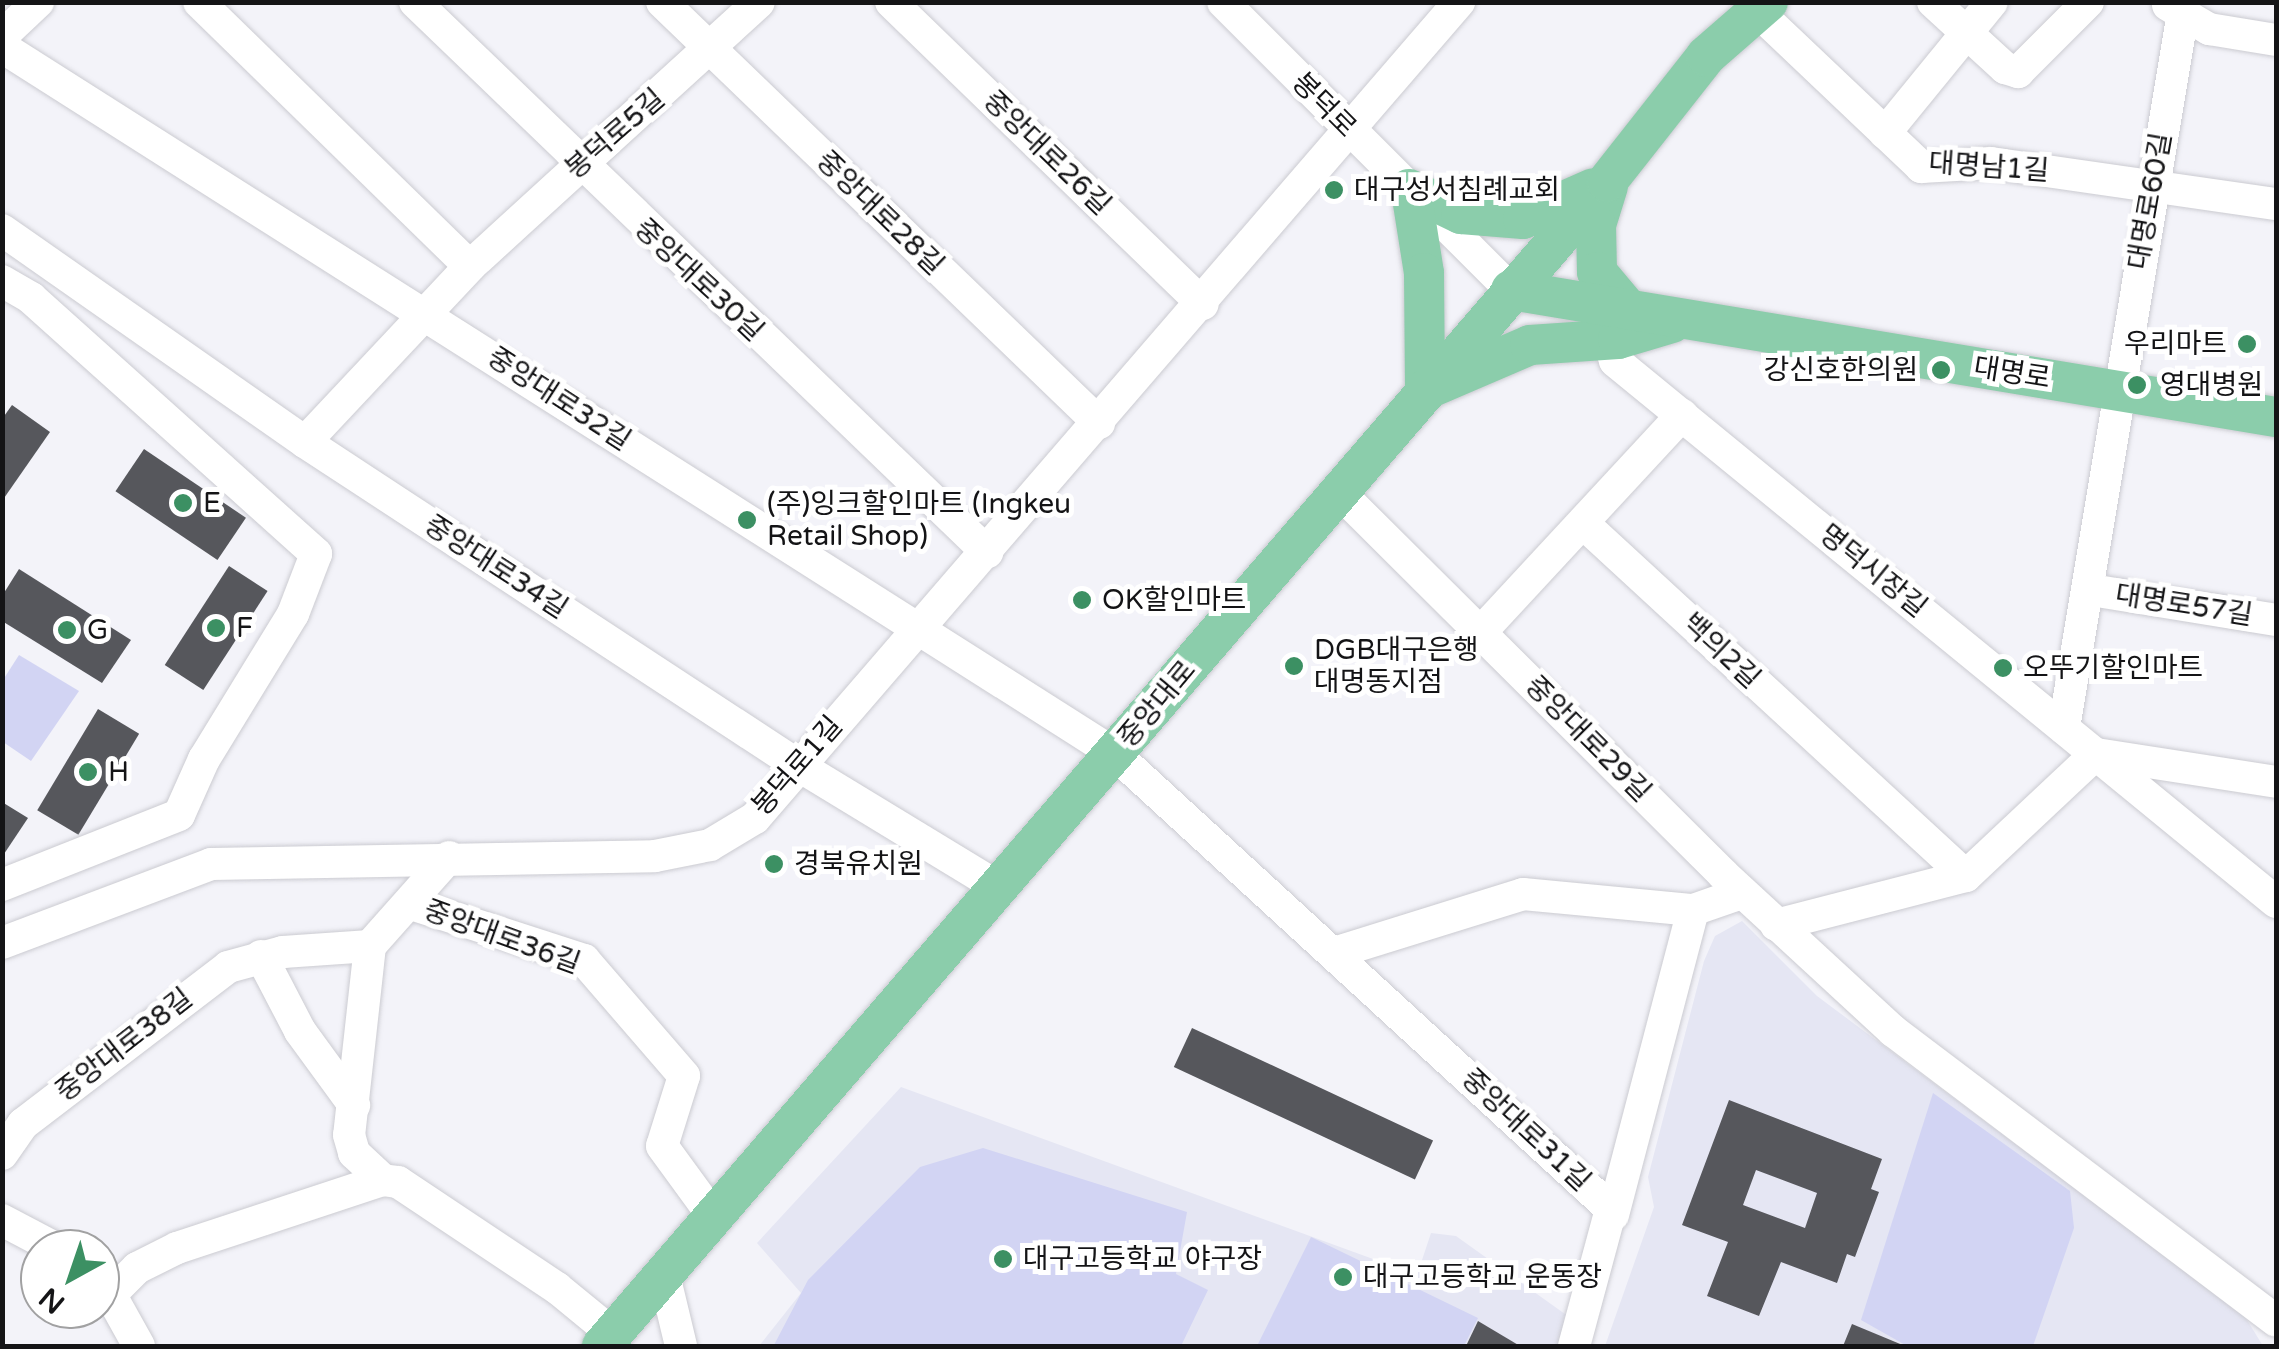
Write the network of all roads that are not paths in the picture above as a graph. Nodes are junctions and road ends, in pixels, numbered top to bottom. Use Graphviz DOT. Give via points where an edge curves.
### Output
graph roads {
  1 [pos="38,2"];
  2 [pos="199,2"];
  3 [pos="415,2"];
  4 [pos="662,2"];
  5 [pos="759,2"];
  6 [pos="891,2"];
  7 [pos="1223,2"];
  8 [pos="1459,2"];
  9 [pos="1934,2"];
  10 [pos="1992,2"];
  11 [pos="2088,2"];
  12 [pos="1752,6"];
  13 [pos="2174,7"];
  14 [pos="1968,32"];
  15 [pos="2,36"];
  16 [pos="2276,40"];
  17 [pos="2,47"];
  18 [pos="711,50"];
  19 [pos="1348,130"];
  20 [pos="1885,133"];
  21 [pos="578,165"];
  22 [pos="1609,180"];
  23 [pos="2154,183"];
  24 [pos="1410,190"];
  25 [pos="2276,204"];
  26 [pos="2,230"];
  27 [pos="470,266"];
  28 [pos="2,280"];
  29 [pos="1511,290"];
  30 [pos="1203,304"];
  31 [pos="424,312"];
  32 [pos="1618,324"];
  33 [pos="1425,390"];
  34 [pos="2119,391"];
  35 [pos="1682,415"];
  36 [pos="2276,417"];
  37 [pos="1098,423"];
  38 [pos="305,442"];
  39 [pos="1338,491"];
  40 [pos="1584,526"];
  41 [pos="988,552"];
  42 [pos="2090,590"];
  43 [pos="2276,620"];
  44 [pos="918,627"];
  45 [pos="1480,632"];
  46 [pos="2064,728"];
  47 [pos="1115,754"];
  48 [pos="2096,754"];
  49 [pos="799,766"];
  50 [pos="2276,782"];
  51 [pos="449,857"];
  52 [pos="1966,876"];
  53 [pos="2,885"];
  54 [pos="1000,888"];
  55 [pos="1742,893"];
  56 [pos="2276,902"];
  57 [pos="410,904"];
  58 [pos="1694,910"];
  59 [pos="1776,924"];
  60 [pos="2,943"];
  61 [pos="370,946"];
  62 [pos="1334,954"];
  63 [pos="261,956"];
  64 [pos="354,1105"];
  65 [pos="2,1154"];
  66 [pos="383,1180"];
  67 [pos="713,1216"];
  68 [pos="1613,1216"];
  69 [pos="664,1275"];
  70 [pos="120,1277"];
  71 [pos="120,1309"];
  72 [pos="2276,1320"];
  73 [pos="607,1340"];
  74 [pos="139,1346"];
  75 [pos="681,1346"];
  76 [pos="1574,1346"];
  1 -- 15 [label="street"];
  2 -- 27 [label="street"];
  3 -- 21 [label="street, 중앙대로30길"];
  4 -- 18 [label="street, 중앙대로28길"];
  5 -- 18 [label="street, 봉덕로5길"];
  6 -- 30 [label="street, 중앙대로26길"];
  7 -- 19 [label="street, 봉덕로"];
  8 -- 19 [label="street, 봉덕로1길"];
  9 -- 14 [label="street"];
  10 -- 14 [label="street"];
  11 -- 14 [label="street" via="2018,72"];
  12 -- 20 [label="street, 대명남1길"];
  12 -- 22 [label="main road, 중앙대로"];
  13 -- 16 [label="street" via="2210,29"];
  13 -- 23 [label="street, 대명로60길"];
  14 -- 20 [label="street"];
  17 -- 31 [label="street, 중앙대로32길"];
  18 -- 21 [label="street, 봉덕로5길"];
  18 -- 37 [label="street, 중앙대로28길"];
  19 -- 24 [label="street, 봉덕로"];
  19 -- 30 [label="street, 봉덕로1길"];
  20 -- 23 [label="street, 대명남1길" via="1921,167 1991,163"];
  21 -- 27 [label="street, 봉덕로5길"];
  21 -- 41 [label="street, 중앙대로30길"];
  22 -- 24 [label="main road" via="1523,218 1461,214"];
  22 -- 29 [label="main road, 중앙대로"];
  22 -- 32 [label="main road" via="1596,225 1597,272"];
  23 -- 25 [label="street, 대명남1길"];
  23 -- 34 [label="street, 대명로60길"];
  24 -- 29 [label="street, 봉덕로"];
  24 -- 33 [label="main road" via="1424,273"];
  26 -- 38 [label="street, 중앙대로34길"];
  27 -- 31 [label="street, 봉덕로5길"];
  28 -- 53 [label="street" via="316,554 293,614 204,760 179,815"];
  29 -- 32 [label="main road"];
  29 -- 33 [label="main road, 중앙대로"];
  30 -- 37 [label="street, 봉덕로1길"];
  31 -- 38 [label="street, 봉덕로5길"];
  31 -- 44 [label="street, 중앙대로32길"];
  32 -- 33 [label="main road" via="1530,345"];
  32 -- 34 [label="main road, 대명로" via="1686,319"];
  32 -- 35 [label="street, 명덕시장길" via="1615,361"];
  33 -- 39 [label="main road, 중앙대로"];
  34 -- 36 [label="main road, 대명로"];
  34 -- 42 [label="street"];
  35 -- 40 [label="street"];
  35 -- 46 [label="street, 명덕시장길"];
  37 -- 41 [label="street, 봉덕로1길"];
  38 -- 49 [label="street, 중앙대로34길"];
  39 -- 45 [label="street, 중앙대로29길"];
  39 -- 47 [label="main road, 중앙대로"];
  40 -- 45 [label="street"];
  40 -- 52 [label="street, 백의2길"];
  41 -- 44 [label="street, 봉덕로1길"];
  42 -- 43 [label="street, 대명로57길"];
  42 -- 46 [label="street"];
  44 -- 47 [label="street, 중앙대로32길"];
  44 -- 49 [label="street, 봉덕로1길"];
  45 -- 55 [label="street, 중앙대로29길"];
  46 -- 48 [label="street, 명덕시장길"];
  47 -- 54 [label="main road, 중앙대로"];
  47 -- 62 [label="street, 중앙대로31길"];
  48 -- 50 [label="street"];
  48 -- 52 [label="street"];
  48 -- 56 [label="street, 명덕시장길"];
  49 -- 51 [label="street, 봉덕로1길" via="755,818 710,845 592,860"];
  49 -- 54 [label="street, 중앙대로34길"];
  51 -- 57 [label="street"];
  51 -- 60 [label="street, 봉덕로1길" via="211,864"];
  52 -- 59 [label="street"];
  54 -- 67 [label="main road, 중앙대로"];
  55 -- 58 [label="street"];
  55 -- 59 [label="street, 중앙대로29길"];
  57 -- 61 [label="street"];
  57 -- 67 [label="street, 중앙대로36길" via="584,960 684,1076 662,1146"];
  58 -- 62 [label="street" via="1524,894"];
  58 -- 68 [label="street"];
  59 -- 72 [label="street, 중앙대로29길" via="1894,1032"];
  61 -- 63 [label="street, 중앙대로38길"];
  61 -- 64 [label="street"];
  62 -- 68 [label="street, 중앙대로31길"];
  63 -- 64 [label="street" via="317,1058"];
  63 -- 65 [label="street, 중앙대로38길" via="200,986 23,1124"];
  64 -- 66 [label="street" via="354,1153"];
  66 -- 70 [label="street" via="177,1248"];
  66 -- 73 [label="street" via="504,1252"];
  67 -- 69 [label="main road, 중앙대로"];
  68 -- 76 [label="street, 중앙대로31길"];
  69 -- 73 [label="main road, 중앙대로"];
  69 -- 75 [label="street"];
  71 -- 74 [label="street"];
}
